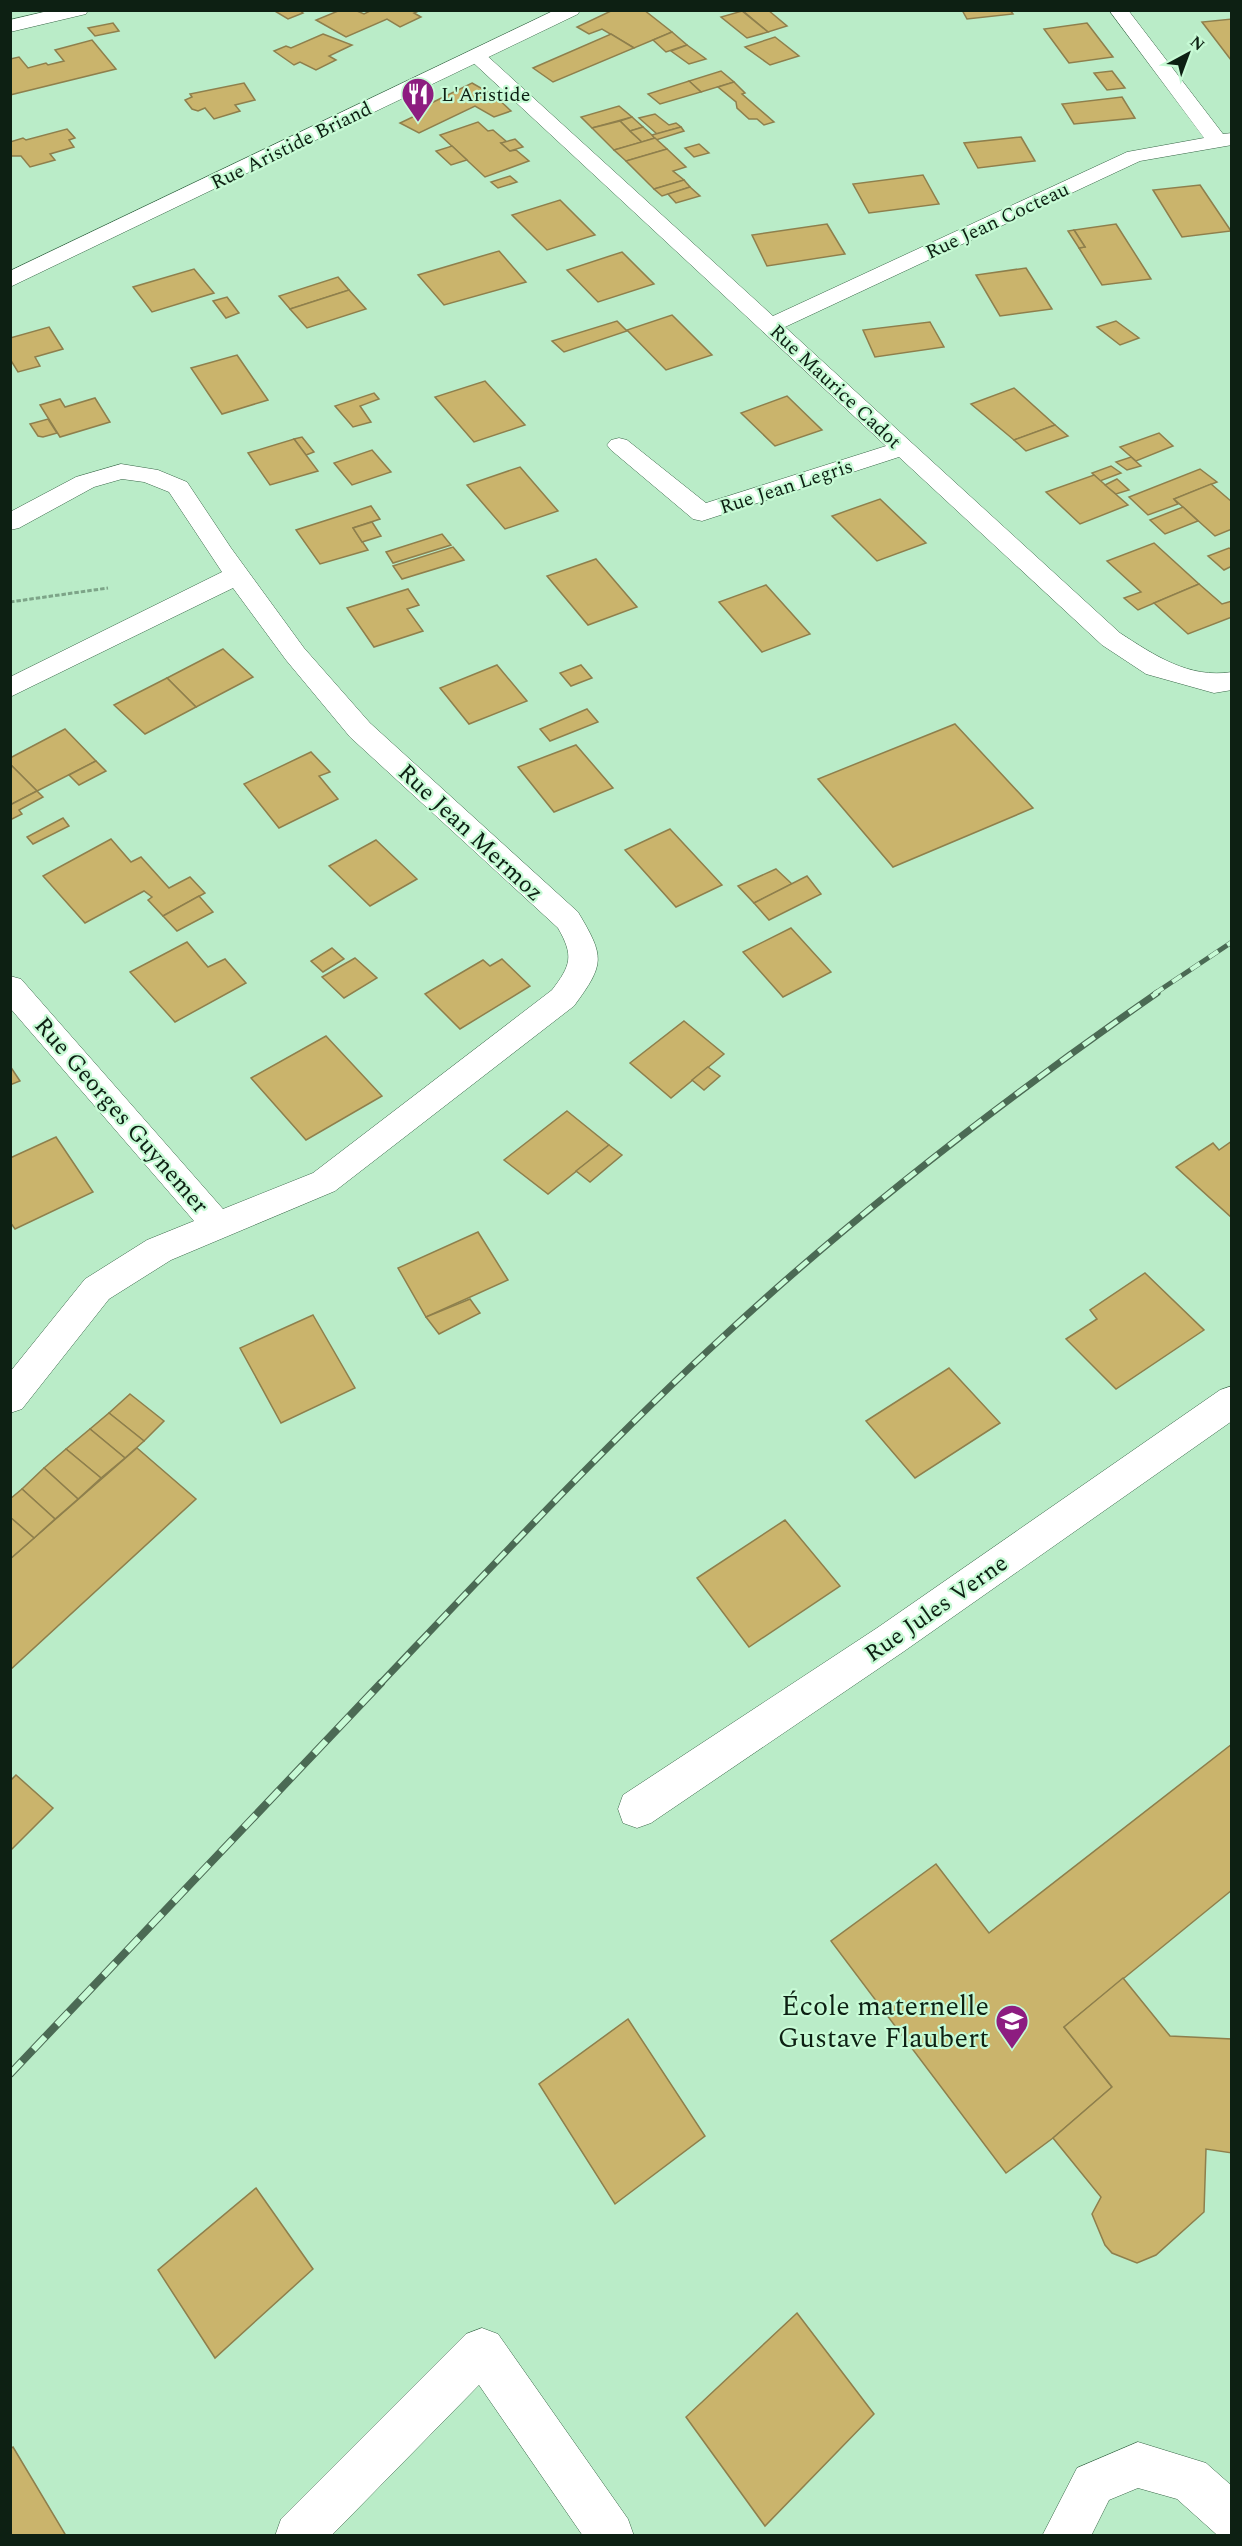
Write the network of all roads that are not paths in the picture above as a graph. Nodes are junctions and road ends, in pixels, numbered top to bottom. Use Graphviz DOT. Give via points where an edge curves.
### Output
graph roads {
  1 [pos="80,10"];
  2 [pos="572,10"];
  3 [pos="1118,10"];
  4 [pos="10,27"];
  5 [pos="476,56"];
  6 [pos="1224,140"];
  7 [pos="10,280"];
  8 [pos="770,326"];
  9 [pos="619,445"];
  10 [pos="903,448"];
  11 [pos="10,522"];
  12 [pos="238,575"];
  13 [pos="1223,682"];
  14 [pos="10,688"];
  15 [pos="10,987"];
  16 [pos="217,1225"];
  17 [pos="10,1398"];
  18 [pos="1232,1401"];
  19 [pos="637,1809"];
  20 [pos="1232,2518"];
  21 [pos="298,2535"];
  22 [pos="612,2535"];
  23 [pos="1065,2535"];
  1 -- 4 [label="street"];
  2 -- 5 [label="street, Rue Aristide Briand"];
  3 -- 6 [label="street"];
  5 -- 7 [label="street, Rue Aristide Briand"];
  5 -- 8 [label="street, Rue Maurice Cadot"];
  6 -- 8 [label="street, Rue Jean Cocteau" via="1134,156"];
  8 -- 10 [label="street, Rue Maurice Cadot"];
  9 -- 10 [label="street, Rue Jean Legris" via="702,513"];
  10 -- 13 [label="street, Rue Maurice Cadot" via="1111,639 1155,668"];
  11 -- 12 [label="street, Rue Jean Mermoz" via="85,482 121,471 149,475 177,487"];
  12 -- 14 [label="street"];
  12 -- 16 [label="street, Rue Jean Mermoz" via="295,654 360,730 568,920 585,948 583,972 562,998 324,1182"];
  15 -- 16 [label="street, Rue Georges Guynemer"];
  16 -- 17 [label="street, Rue Georges Guynemer" via="159,1250 97,1289"];
  18 -- 19 [label="street, Rue Jules Verne" via="890,1640"];
  20 -- 23 [label="street" via="1190,2479 1138,2465 1093,2484"];
  21 -- 22 [label="street" via="482,2350"];
}
